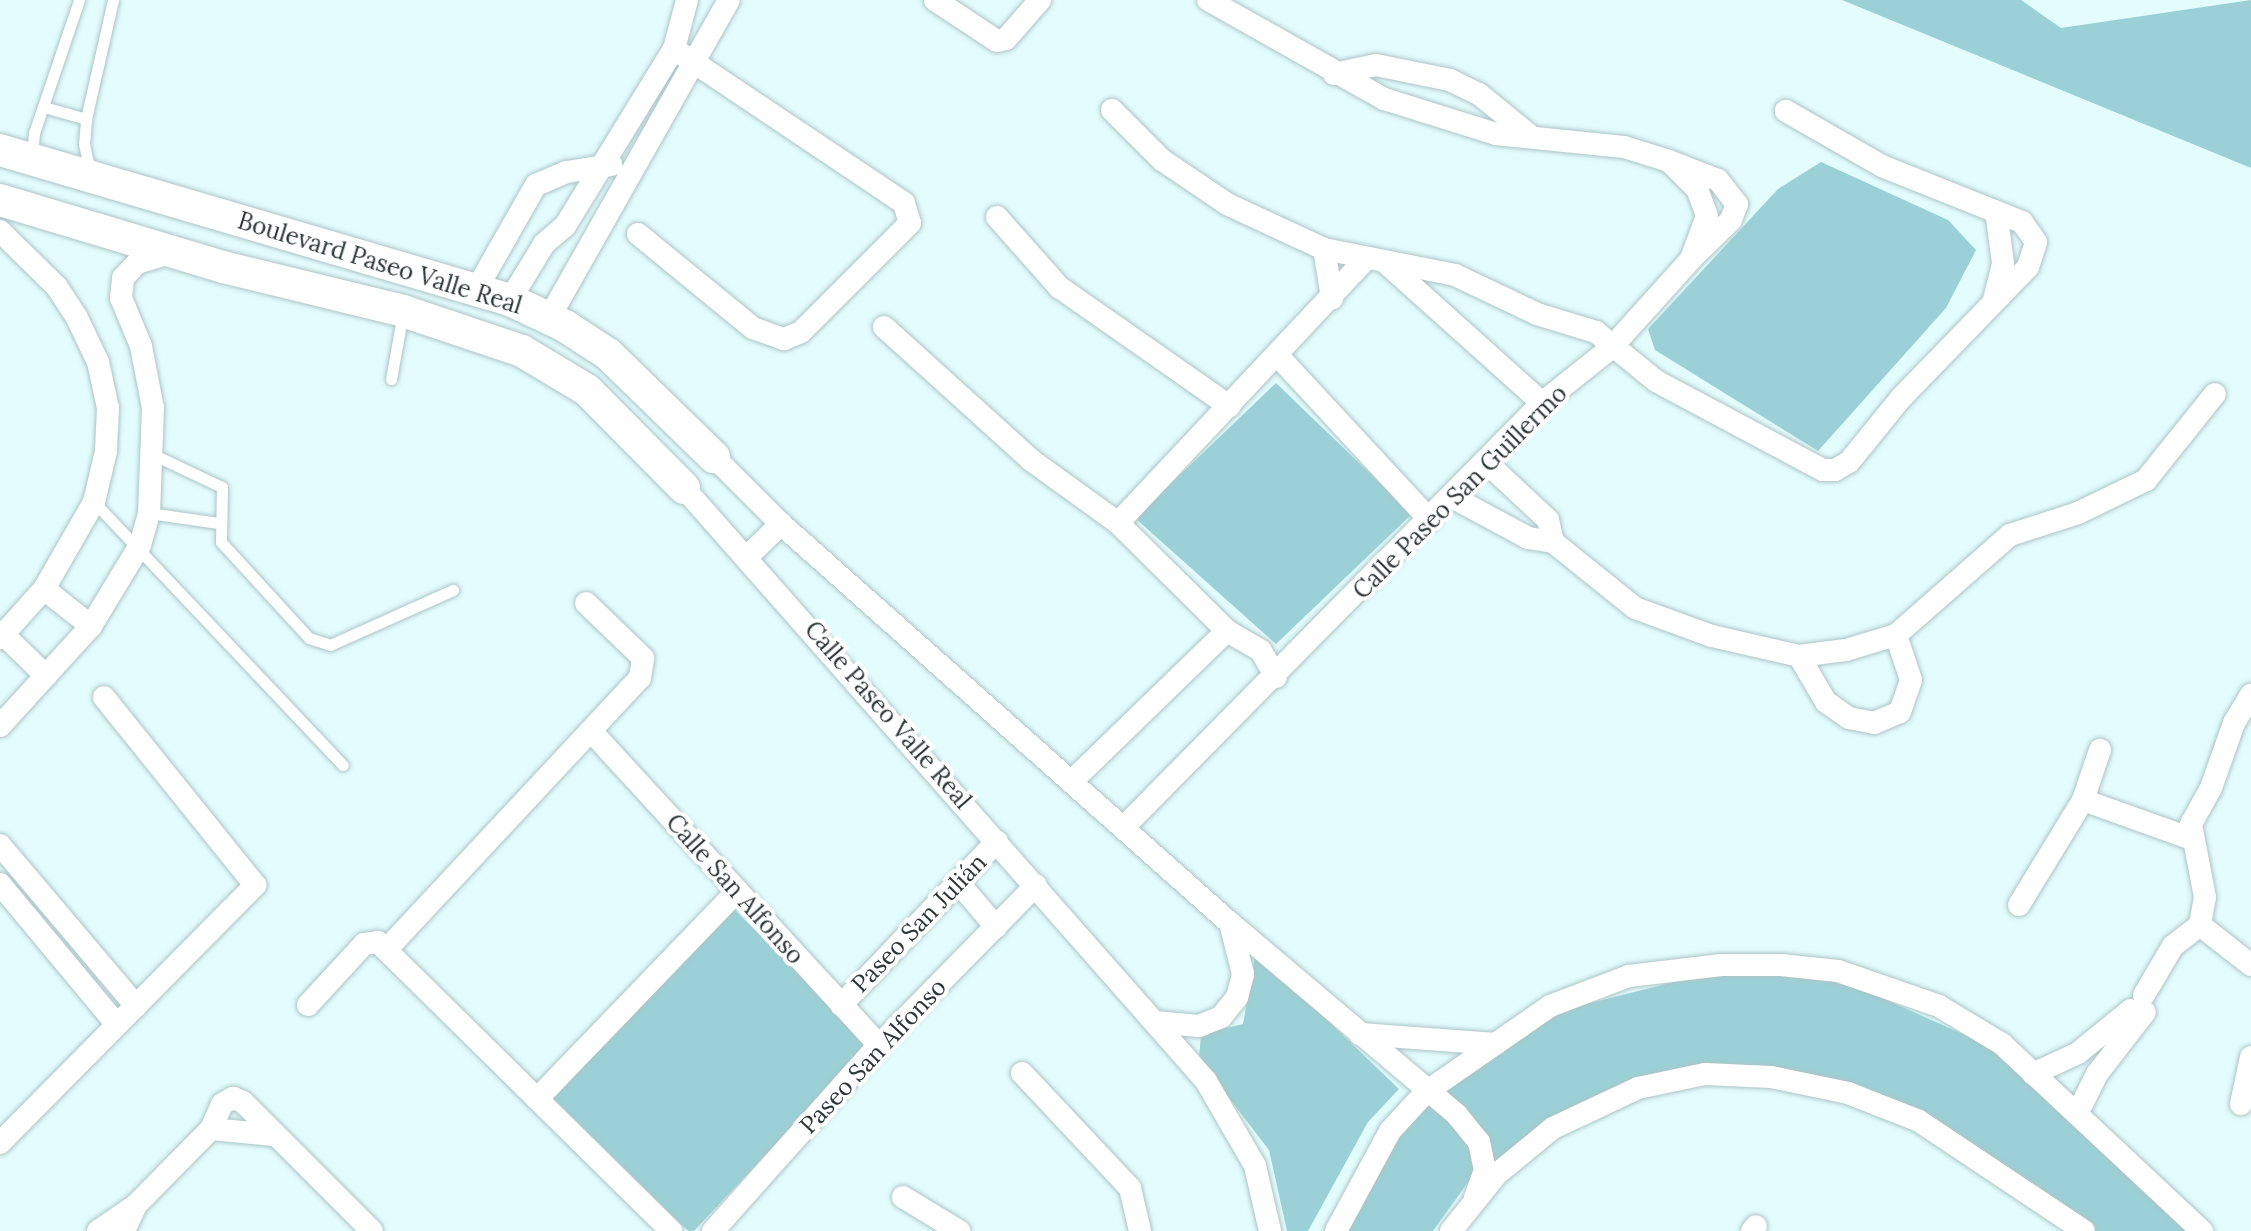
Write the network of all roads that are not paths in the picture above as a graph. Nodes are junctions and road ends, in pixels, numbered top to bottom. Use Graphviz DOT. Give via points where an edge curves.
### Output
graph roads {
  1 [pos="79,0"];
  2 [pos="687,0"];
  3 [pos="729,0"];
  4 [pos="935,0"];
  5 [pos="1040,0"];
  6 [pos="1208,0"];
  7 [pos="114,2"];
  8 [pos="674,49"];
  9 [pos="696,63"];
  10 [pos="1334,74"];
  11 [pos="44,107"];
  12 [pos="1112,110"];
  13 [pos="1786,111"];
  14 [pos="86,119"];
  15 [pos="1528,134"];
  16 [pos="0,150"];
  17 [pos="32,159"];
  18 [pos="1669,161"];
  19 [pos="602,165"];
  20 [pos="638,165"];
  21 [pos="91,176"];
  22 [pos="0,200"];
  23 [pos="1996,211"];
  24 [pos="234,217"];
  25 [pos="997,217"];
  26 [pos="0,231"];
  27 [pos="638,234"];
  28 [pos="1324,249"];
  29 [pos="175,252"];
  30 [pos="1691,259"];
  31 [pos="1375,260"];
  32 [pos="223,267"];
  33 [pos="476,290"];
  34 [pos="1332,298"];
  35 [pos="510,300"];
  36 [pos="1993,303"];
  37 [pos="403,311"];
  38 [pos="549,318"];
  39 [pos="884,327"];
  40 [pos="1611,348"];
  41 [pos="1279,357"];
  42 [pos="391,379"];
  43 [pos="643,386"];
  44 [pos="2215,394"];
  45 [pos="1542,403"];
  46 [pos="1229,406"];
  47 [pos="614,415"];
  48 [pos="706,449"];
  49 [pos="154,455"];
  50 [pos="1486,462"];
  51 [pos="677,480"];
  52 [pos="1452,497"];
  53 [pos="94,502"];
  54 [pos="149,513"];
  55 [pos="1430,520"];
  56 [pos="218,523"];
  57 [pos="1118,523"];
  58 [pos="781,524"];
  59 [pos="1553,542"];
  60 [pos="140,545"];
  61 [pos="749,555"];
  62 [pos="44,589"];
  63 [pos="453,590"];
  64 [pos="586,603"];
  65 [pos="91,626"];
  66 [pos="1227,631"];
  67 [pos="1896,635"];
  68 [pos="2,636"];
  69 [pos="1799,656"];
  70 [pos="46,676"];
  71 [pos="1276,677"];
  72 [pos="2251,695"];
  73 [pos="104,697"];
  74 [pos="0,726"];
  75 [pos="592,732"];
  76 [pos="2100,750"];
  77 [pos="343,765"];
  78 [pos="1072,781"];
  79 [pos="2083,800"];
  80 [pos="1124,827"];
  81 [pos="2192,839"];
  82 [pos="997,841"];
  83 [pos="0,845"];
  84 [pos="958,882"];
  85 [pos="0,884"];
  86 [pos="1036,885"];
  87 [pos="737,891"];
  88 [pos="2019,905"];
  89 [pos="1230,923"];
  90 [pos="2200,925"];
  91 [pos="996,927"];
  92 [pos="386,950"];
  93 [pos="2251,965"];
  94 [pos="308,1005"];
  95 [pos="841,1005"];
  96 [pos="136,1006"];
  97 [pos="2133,1014"];
  98 [pos="1155,1022"];
  99 [pos="117,1025"];
  100 [pos="1360,1034"];
  101 [pos="1496,1044"];
  102 [pos="879,1045"];
  103 [pos="2078,1053"];
  104 [pos="2251,1057"];
  105 [pos="1022,1073"];
  106 [pos="2033,1074"];
  107 [pos="2097,1074"];
  108 [pos="1426,1092"];
  109 [pos="537,1099"];
  110 [pos="2241,1104"];
  111 [pos="2077,1114"];
  112 [pos="211,1129"];
  113 [pos="274,1135"];
  114 [pos="1,1140"];
  115 [pos="903,1197"];
  116 [pos="1475,1198"];
  117 [pos="136,1205"];
  118 [pos="98,1231"];
  119 [pos="124,1231"];
  120 [pos="372,1231"];
  121 [pos="671,1231"];
  122 [pos="713,1231"];
  123 [pos="959,1231"];
  124 [pos="1140,1231"];
  125 [pos="1270,1231"];
  126 [pos="1336,1231"];
  127 [pos="1451,1231"];
  128 [pos="2084,1231"];
  129 [pos="2202,1231"];
  1 -- 11 [label="lane"];
  2 -- 8 [label="street"];
  3 -- 9 [label="street"];
  4 -- 5 [label="street" via="997,41 1006,39"];
  6 -- 10 [label="street"];
  7 -- 14 [label="lane"];
  8 -- 9 [label="street"];
  8 -- 19 [label="street"];
  9 -- 20 [label="street"];
  9 -- 27 [label="street" via="904,203 910,223 801,332 784,339 753,328"];
  10 -- 15 [label="street" via="1384,99 1472,128"];
  10 -- 15 [label="street" via="1376,65 1450,80 1479,94"];
  11 -- 14 [label="lane"];
  11 -- 17 [label="lane"];
  12 -- 28 [label="street" via="1162,160 1227,204"];
  13 -- 23 [label="street" via="1882,166"];
  14 -- 21 [label="lane" via="84,144"];
  15 -- 18 [label="street" via="1624,147"];
  16 -- 17 [label="street, Boulevard Paseo Valle Real"];
  17 -- 21 [label="street, Boulevard Paseo Valle Real"];
  18 -- 30 [label="street" via="1697,189 1707,216"];
  18 -- 30 [label="street, Calle Paseo San Guillermo" via="1718,180 1737,204 1731,220"];
  19 -- 20 [label="street"];
  19 -- 33 [label="street" via="536,185"];
  19 -- 35 [label="street"];
  20 -- 38 [label="street"];
  21 -- 24 [label="street, Boulevard Paseo Valle Real"];
  22 -- 29 [label="street, Boulevard Paseo Valle Real"];
  23 -- 36 [label="street" via="2003,263"];
  23 -- 36 [label="street" via="2022,222 2036,242 2028,267"];
  24 -- 32 [label="street" via="240,248"];
  24 -- 33 [label="street, Boulevard Paseo Valle Real"];
  25 -- 46 [label="street" via="1059,287"];
  26 -- 53 [label="street" via="57,287 98,362 108,408"];
  28 -- 31 [label="street"];
  28 -- 34 [label="street"];
  29 -- 32 [label="street, Boulevard Paseo Valle Real"];
  29 -- 49 [label="street" via="137,263 123,278 121,298 141,346 153,408"];
  30 -- 40 [label="street, Calle Paseo San Guillermo"];
  31 -- 34 [label="street"];
  31 -- 40 [label="street" via="1455,275 1537,314 1596,332"];
  31 -- 45 [label="street"];
  32 -- 37 [label="street, Boulevard Paseo Valle Real"];
  33 -- 35 [label="street, Boulevard Paseo Valle Real"];
  34 -- 41 [label="street"];
  35 -- 38 [label="street, Boulevard Paseo Valle Real"];
  36 -- 40 [label="street" via="1901,398 1849,462 1823,470 1656,381"];
  37 -- 42 [label="lane"];
  37 -- 47 [label="street, Boulevard Paseo Valle Real" via="522,351 566,375"];
  38 -- 43 [label="street, Boulevard Paseo Valle Real" via="598,346"];
  39 -- 57 [label="street" via="1031,460"];
  40 -- 45 [label="street, Calle Paseo San Guillermo"];
  41 -- 46 [label="street"];
  41 -- 55 [label="street"];
  43 -- 47 [label="street"];
  43 -- 48 [label="street, Boulevard Paseo Valle Real"];
  44 -- 67 [label="street" via="2146,480 2078,513 2010,535"];
  45 -- 50 [label="street, Calle Paseo San Guillermo"];
  46 -- 57 [label="street"];
  47 -- 51 [label="street, Calle Paseo Valle Real"];
  48 -- 51 [label="street"];
  48 -- 58 [label="street"];
  49 -- 54 [label="street"];
  49 -- 56 [label="lane" via="222,487"];
  50 -- 52 [label="street, Calle Paseo San Guillermo"];
  50 -- 59 [label="street" via="1548,520"];
  51 -- 61 [label="street, Calle Paseo Valle Real"];
  52 -- 55 [label="street, Calle Paseo San Guillermo"];
  52 -- 59 [label="street" via="1528,538"];
  53 -- 60 [label="lane"];
  53 -- 62 [label="street"];
  54 -- 56 [label="lane"];
  54 -- 60 [label="street"];
  55 -- 71 [label="street, Calle Paseo San Guillermo"];
  56 -- 63 [label="lane" via="221,542 293,625 330,645"];
  57 -- 66 [label="street"];
  58 -- 61 [label="street"];
  58 -- 78 [label="street"];
  59 -- 69 [label="street" via="1635,608 1712,636"];
  60 -- 65 [label="street"];
  60 -- 77 [label="lane"];
  61 -- 82 [label="street, Calle Paseo Valle Real"];
  62 -- 65 [label="street"];
  62 -- 68 [label="street"];
  64 -- 75 [label="street" via="645,664 640,678"];
  65 -- 70 [label="street"];
  66 -- 71 [label="street" via="1261,651"];
  66 -- 78 [label="street"];
  67 -- 69 [label="street" via="1846,650"];
  67 -- 69 [label="street" via="1911,680 1900,712 1874,723 1849,718 1826,702"];
  68 -- 70 [label="street"];
  70 -- 74 [label="street"];
  71 -- 80 [label="street, Calle Paseo San Guillermo"];
  72 -- 81 [label="street" via="2191,824"];
  73 -- 96 [label="street" via="255,885"];
  75 -- 87 [label="street, Calle San Alfonso"];
  75 -- 92 [label="street"];
  76 -- 79 [label="street"];
  78 -- 80 [label="street"];
  79 -- 81 [label="street"];
  79 -- 88 [label="street"];
  80 -- 89 [label="street"];
  81 -- 90 [label="street" via="2205,897"];
  82 -- 84 [label="street, Paseo San Julián"];
  82 -- 86 [label="street, Calle Paseo Valle Real"];
  83 -- 96 [label="street"];
  84 -- 91 [label="street"];
  84 -- 95 [label="street, Paseo San Julián"];
  85 -- 99 [label="street"];
  86 -- 91 [label="street, Paseo San Alfonso"];
  86 -- 98 [label="street, Calle Paseo Valle Real"];
  87 -- 95 [label="street, Calle San Alfonso"];
  87 -- 109 [label="street"];
  89 -- 98 [label="street" via="1243,974 1237,997 1221,1017 1199,1026"];
  89 -- 100 [label="street"];
  90 -- 93 [label="street"];
  90 -- 97 [label="street" via="2173,946"];
  91 -- 102 [label="street, Paseo San Alfonso"];
  92 -- 94 [label="street" via="378,942 364,944"];
  92 -- 109 [label="street"];
  95 -- 102 [label="street, Calle San Alfonso"];
  96 -- 99 [label="street"];
  97 -- 103 [label="street"];
  97 -- 107 [label="street"];
  98 -- 125 [label="street, Calle Paseo Valle Real" via="1227,1112 1255,1166"];
  99 -- 114 [label="street"];
  100 -- 101 [label="street"];
  100 -- 108 [label="street"];
  101 -- 106 [label="street" via="1550,1006 1629,976 1721,965 1781,965 1838,971 1939,1006 2002,1044"];
  101 -- 108 [label="street"];
  102 -- 122 [label="street, Paseo San Alfonso"];
  103 -- 106 [label="street"];
  103 -- 107 [label="street"];
  104 -- 110 [label="street"];
  105 -- 124 [label="street" via="1130,1188"];
  106 -- 111 [label="street"];
  107 -- 111 [label="street"];
  108 -- 116 [label="street" via="1457,1115 1479,1142 1485,1170"];
  108 -- 126 [label="street" via="1390,1131"];
  109 -- 121 [label="street"];
  111 -- 129 [label="street"];
  112 -- 113 [label="street"];
  112 -- 113 [label="street" via="222,1104 233,1098"];
  112 -- 117 [label="street"];
  113 -- 120 [label="street"];
  115 -- 123 [label="street"];
  116 -- 127 [label="street"];
  116 -- 128 [label="street" via="1553,1128 1638,1088 1705,1074 1771,1077 1848,1093 1919,1121"];
  117 -- 118 [label="street"];
  117 -- 119 [label="street"];
}
